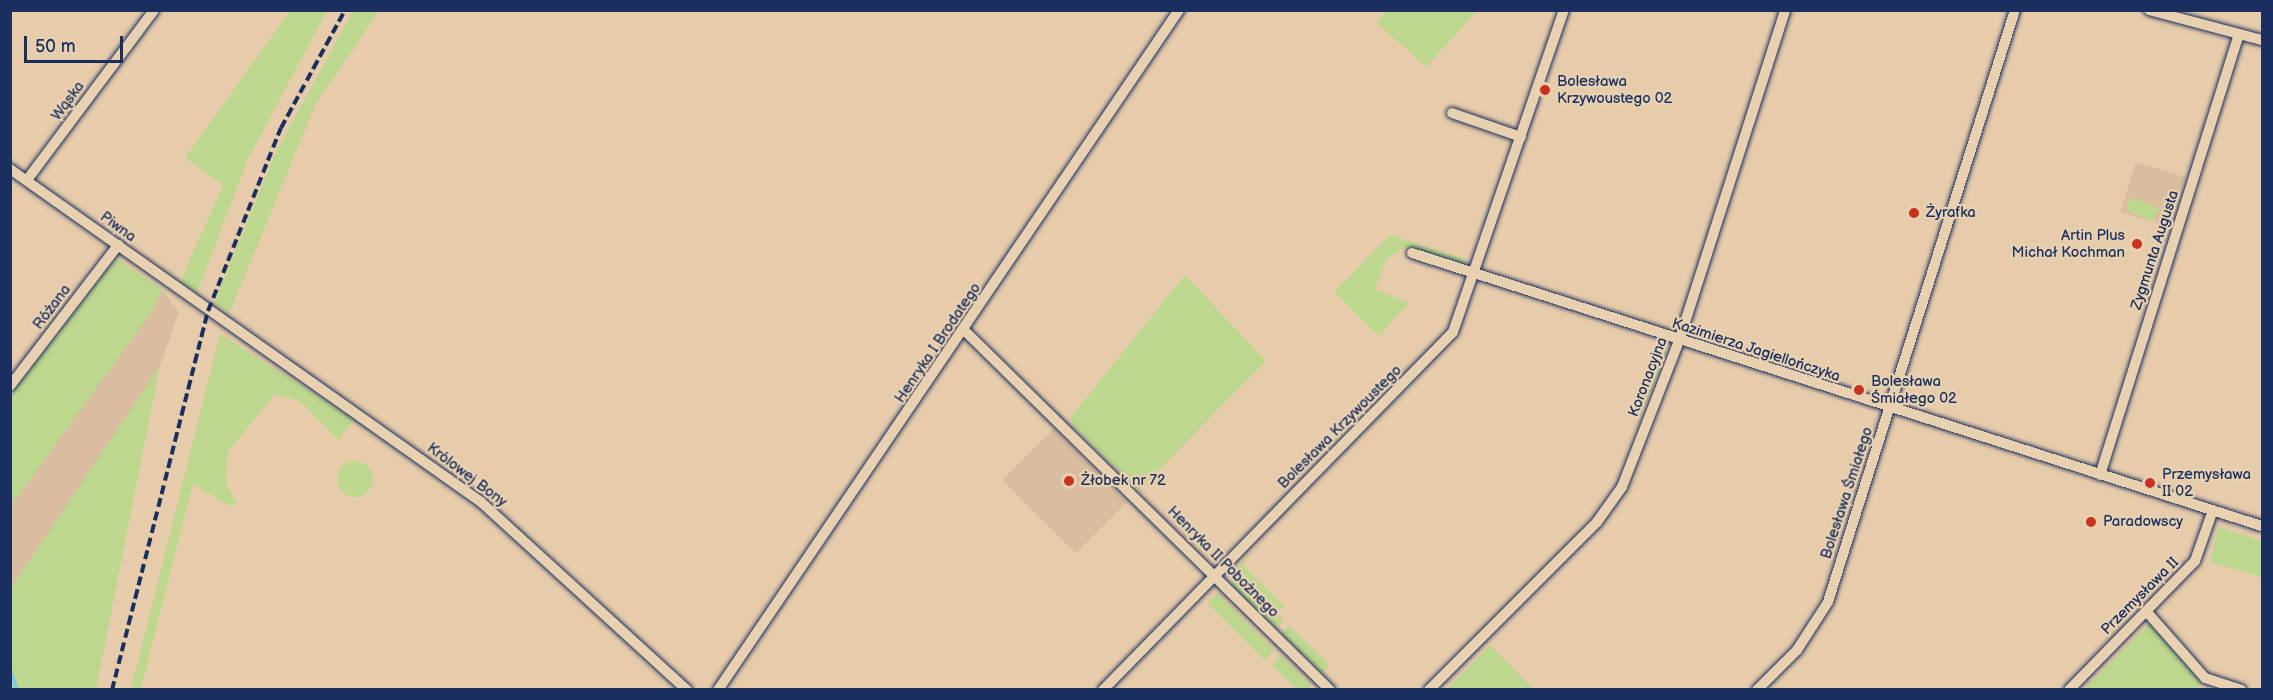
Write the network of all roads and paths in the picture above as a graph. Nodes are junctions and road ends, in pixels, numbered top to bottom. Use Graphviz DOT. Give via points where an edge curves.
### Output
graph roads {
  1 [pos="154,10"];
  2 [pos="1179,10"];
  3 [pos="1564,10"];
  4 [pos="1785,10"];
  5 [pos="2015,10"];
  6 [pos="2149,10"];
  7 [pos="2239,34"];
  8 [pos="2262,40"];
  9 [pos="1452,113"];
  10 [pos="1521,137"];
  11 [pos="10,169"];
  12 [pos="27,180"];
  13 [pos="118,245"];
  14 [pos="1412,253"];
  15 [pos="1476,275"];
  16 [pos="208,311"];
  17 [pos="965,331"];
  18 [pos="1679,341"];
  19 [pos="10,386"];
  20 [pos="1889,408"];
  21 [pos="2100,475"];
  22 [pos="2213,510"];
  23 [pos="2262,526"];
  24 [pos="1216,574"];
  25 [pos="2146,611"];
  26 [pos="687,690"];
  27 [pos="718,690"];
  28 [pos="1103,690"];
  29 [pos="1330,690"];
  30 [pos="1429,690"];
  31 [pos="1757,690"];
  32 [pos="2068,690"];
  33 [pos="2241,690"];
  1 -- 12 [label="street, Wąska"];
  2 -- 17 [label="street, Henryka I Brodatego"];
  3 -- 10 [label="street, Bolesława Krzywoustego"];
  4 -- 18 [label="street, Koronacyjna"];
  5 -- 20 [label="street, Bolesława Śmiałego"];
  6 -- 7 [label="street"];
  7 -- 8 [label="street"];
  7 -- 21 [label="street, Zygmunta Augusta"];
  9 -- 10 [label="street"];
  10 -- 15 [label="street, Bolesława Krzywoustego"];
  11 -- 12 [label="street, Piwna"];
  12 -- 13 [label="street, Piwna"];
  13 -- 16 [label="street, Piwna"];
  13 -- 19 [label="street, Różana"];
  14 -- 15 [label="street, Kazimierza Jagiellończyka"];
  15 -- 18 [label="street, Kazimierza Jagiellończyka"];
  15 -- 24 [label="street, Bolesława Krzywoustego" via="1453,333"];
  16 -- 26 [label="street, Królowej Bony" via="481,502"];
  17 -- 24 [label="street, Henryka II Pobożnego"];
  17 -- 27 [label="street, Henryka I Brodatego"];
  18 -- 20 [label="street, Kazimierza Jagiellończyka"];
  18 -- 30 [label="street, Koronacyjna" via="1616,497"];
  20 -- 21 [label="street, Kazimierza Jagiellończyka"];
  20 -- 31 [label="street, Bolesława Śmiałego" via="1828,602 1797,650"];
  21 -- 22 [label="street, Kazimierza Jagiellończyka"];
  22 -- 23 [label="street, Kazimierza Jagiellończyka"];
  22 -- 25 [label="street, Przemysława II" via="2195,561"];
  24 -- 28 [label="street, Bolesława Krzywoustego"];
  24 -- 29 [label="street, Henryka II Pobożnego"];
  25 -- 32 [label="street, Przemysława II"];
  25 -- 33 [label="street" via="2205,678"];
}
